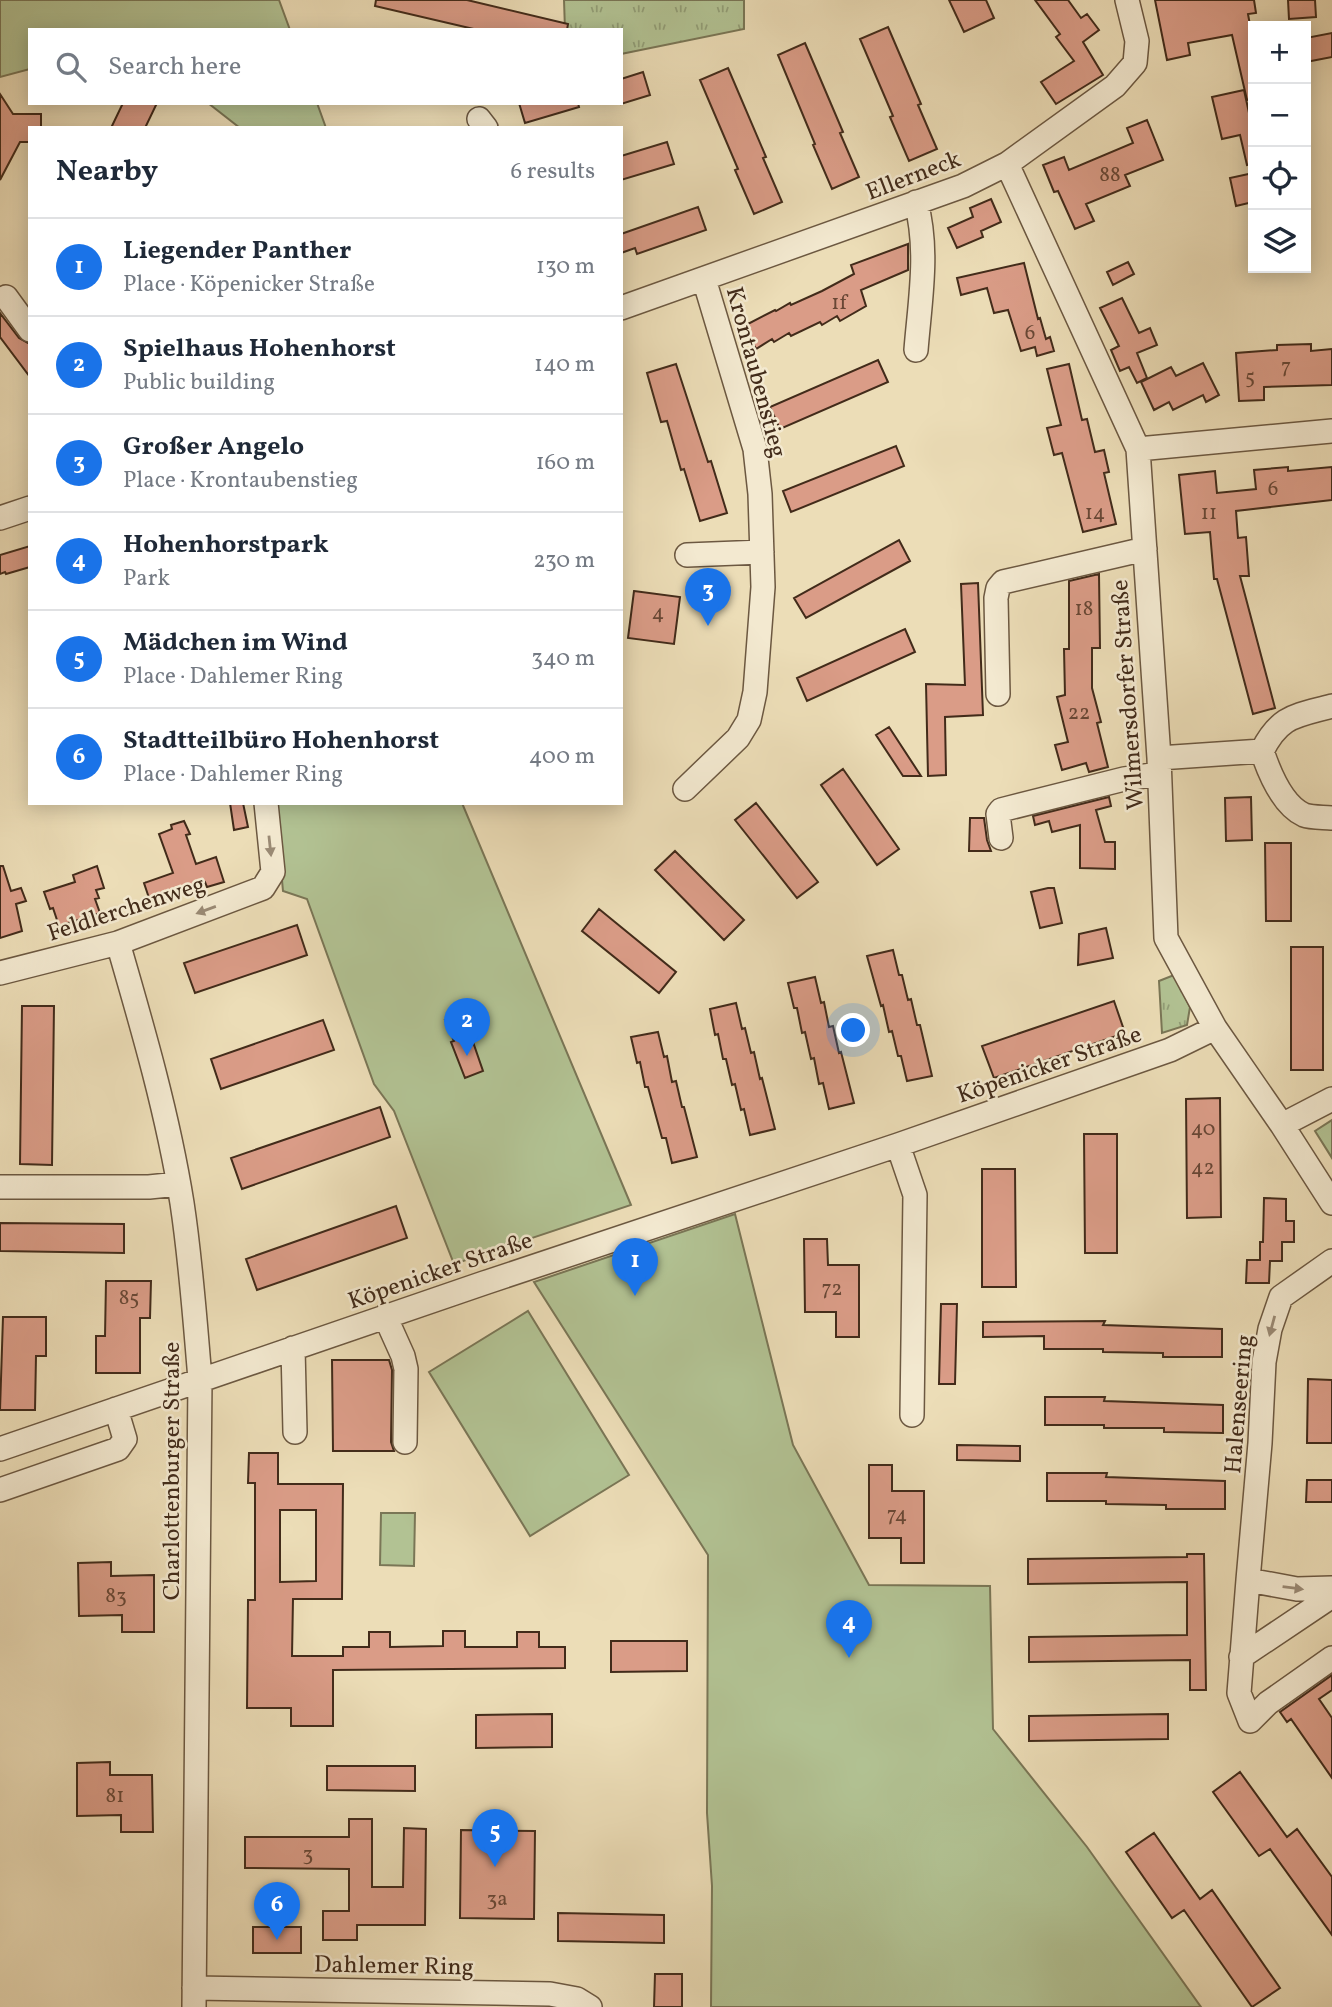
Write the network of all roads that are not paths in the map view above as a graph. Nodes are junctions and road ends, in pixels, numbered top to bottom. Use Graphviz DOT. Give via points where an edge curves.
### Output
graph roads {
  1 [pos="1127,0"];
  2 [pos="1007,164"];
  3 [pos="916,202"];
  4 [pos="704,279"];
  5 [pos="6,297"];
  6 [pos="623,307"];
  7 [pos="28,327"];
  8 [pos="916,350"];
  9 [pos="1332,431"];
  10 [pos="1138,449"];
  11 [pos="28,509"];
  12 [pos="0,518"];
  13 [pos="1145,549"];
  14 [pos="762,552"];
  15 [pos="687,555"];
  16 [pos="998,694"];
  17 [pos="1332,706"];
  18 [pos="1262,751"];
  19 [pos="1159,766"];
  20 [pos="685,789"];
  21 [pos="266,805"];
  22 [pos="1332,818"];
  23 [pos="1001,838"];
  24 [pos="118,943"];
  25 [pos="0,973"];
  26 [pos="1215,1028"];
  27 [pos="1332,1099"];
  28 [pos="1282,1125"];
  29 [pos="898,1145"];
  30 [pos="178,1184"];
  31 [pos="0,1187"];
  32 [pos="1332,1203"];
  33 [pos="1332,1261"];
  34 [pos="385,1316"];
  35 [pos="293,1348"];
  36 [pos="200,1379"];
  37 [pos="116,1409"];
  38 [pos="912,1415"];
  39 [pos="295,1432"];
  40 [pos="405,1442"];
  41 [pos="0,1449"];
  42 [pos="0,1490"];
  43 [pos="1248,1580"];
  44 [pos="1332,1588"];
  45 [pos="1332,1596"];
  46 [pos="1241,1657"];
  47 [pos="1332,1658"];
  48 [pos="194,1998"];
  49 [pos="590,2007"];
  1 -- 2 [label="street, Ellerneck" via="1137,41 1135,63 1115,86"];
  2 -- 3 [label="street, Ellerneck"];
  2 -- 10 [label="street, Wilmersdorfer Straße"];
  3 -- 4 [label="street, Ellerneck"];
  3 -- 8 [label="street" via="924,259"];
  4 -- 6 [label="street, Ellerneck"];
  4 -- 14 [label="street, Krontaubenstieg" via="755,449"];
  5 -- 7 [label="street"];
  9 -- 10 [label="street"];
  10 -- 13 [label="street, Wilmersdorfer Straße"];
  11 -- 12 [label="street"];
  13 -- 16 [label="street" via="1003,582 996,598"];
  13 -- 19 [label="street, Wilmersdorfer Straße"];
  14 -- 15 [label="street"];
  14 -- 20 [label="street, Krontaubenstieg" via="757,669 749,720 738,738"];
  17 -- 18 [label="street" via="1291,718 1272,732"];
  18 -- 19 [label="street"];
  18 -- 22 [label="street" via="1271,778 1286,799 1304,815"];
  19 -- 23 [label="street" via="1001,810"];
  19 -- 26 [label="street, Wilmersdorfer Straße" via="1167,938"];
  21 -- 24 [label="street, Feldlerchenweg, one-way" via="273,872 266,886"];
  24 -- 25 [label="street, Feldlerchenweg"];
  24 -- 30 [label="street, Charlottenburger Straße" via="153,1059"];
  26 -- 28 [label="street, Wilmersdorfer Straße"];
  26 -- 29 [label="street, Köpenicker Straße" via="1170,1050"];
  27 -- 28 [label="street"];
  28 -- 32 [label="street, Wilmersdorfer Straße"];
  29 -- 34 [label="street, Köpenicker Straße"];
  29 -- 38 [label="street" via="915,1195"];
  30 -- 31 [label="street"];
  30 -- 36 [label="street, Charlottenburger Straße"];
  33 -- 43 [label="street, Halenseering, one-way" via="1281,1297 1270,1329"];
  34 -- 35 [label="street, Köpenicker Straße"];
  34 -- 40 [label="street" via="406,1370"];
  35 -- 36 [label="street, Köpenicker Straße"];
  35 -- 39 [label="street"];
  36 -- 37 [label="street, Köpenicker Straße"];
  36 -- 48 [label="street, Charlottenburger Straße"];
  37 -- 41 [label="street, Köpenicker Straße"];
  37 -- 42 [label="street" via="125,1439 118,1449"];
  43 -- 44 [label="street, one-way" via="1297,1589"];
  43 -- 46 [label="street, Halenseering"];
  45 -- 46 [label="street"];
  46 -- 47 [label="street, Halenseering" via="1239,1693 1250,1721"];
  48 -- 49 [label="street, Dahlemer Ring" via="550,1994 577,1999"];
}
